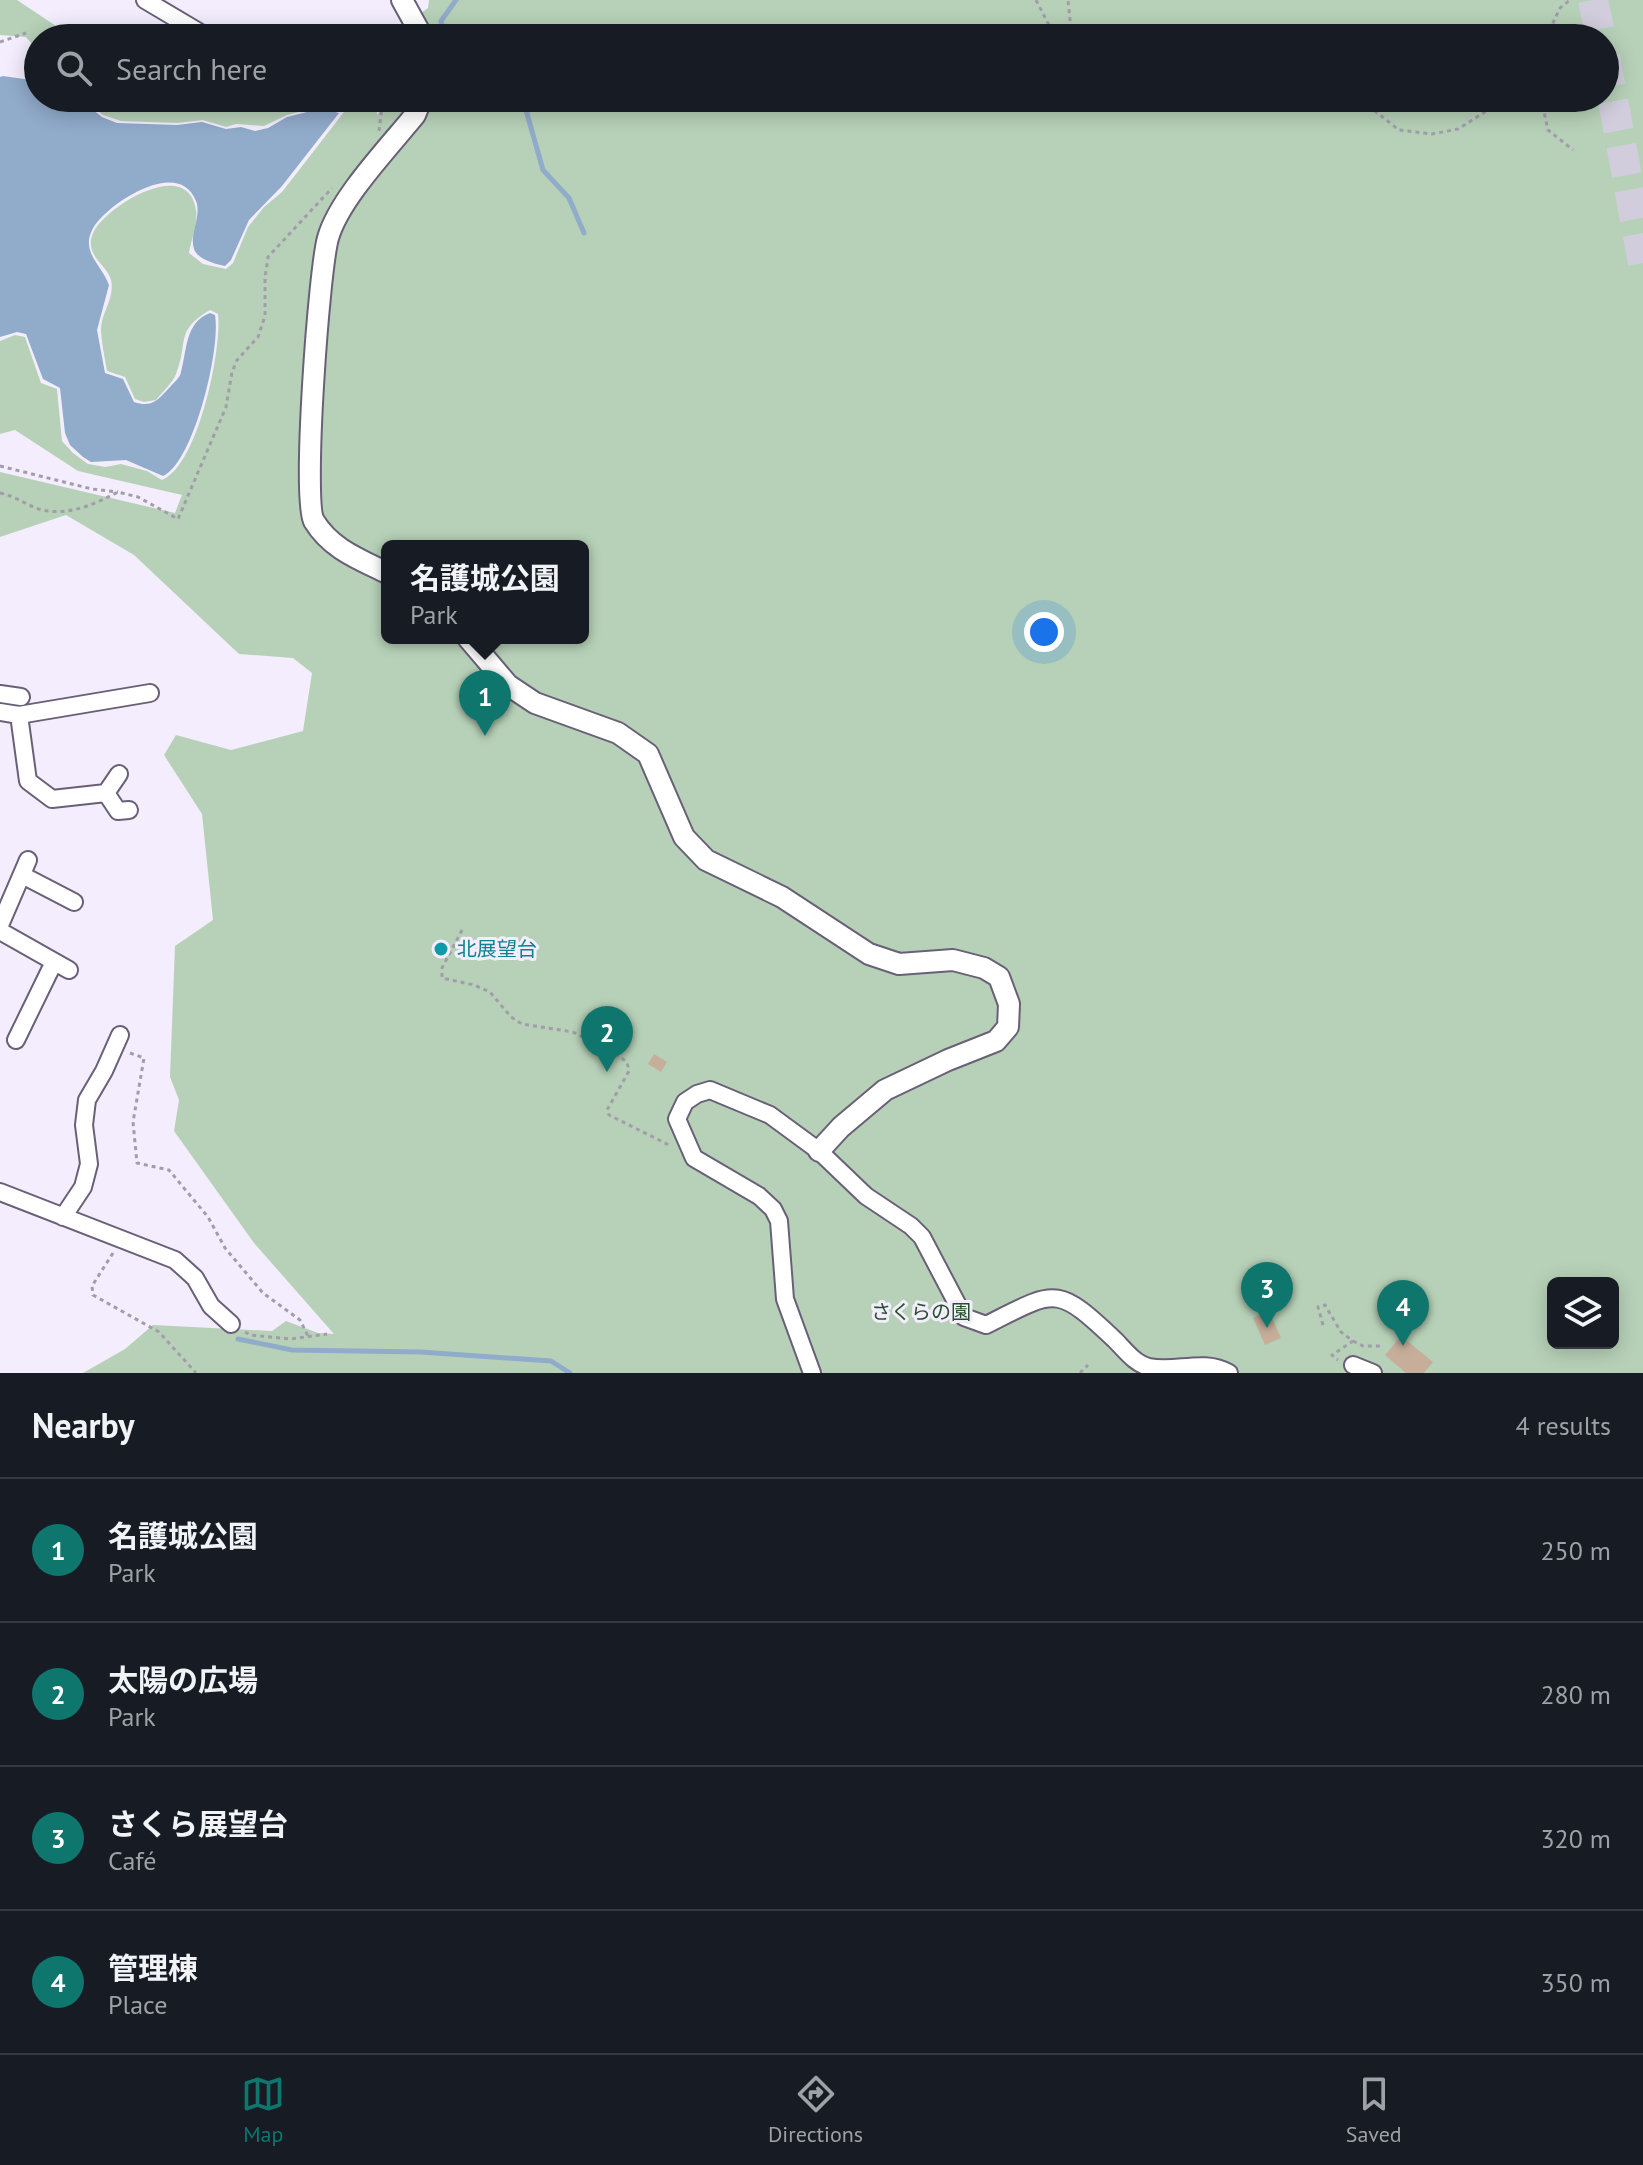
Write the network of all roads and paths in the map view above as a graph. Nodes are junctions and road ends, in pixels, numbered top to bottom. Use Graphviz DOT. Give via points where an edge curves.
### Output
graph roads {
  1 [pos="145,0"];
  2 [pos="402,0"];
  3 [pos="1036,0"];
  4 [pos="1068,0"];
  5 [pos="1570,0"];
  6 [pos="185,24"];
  7 [pos="415,24"];
  8 [pos="1048,24"];
  9 [pos="1070,24"];
  10 [pos="1553,24"];
  11 [pos="24,34"];
  12 [pos="0,42"];
  13 [pos="381,112"];
  14 [pos="416,112"];
  15 [pos="1376,112"];
  16 [pos="1485,112"];
  17 [pos="1544,112"];
  18 [pos="378,136"];
  19 [pos="1573,150"];
  20 [pos="340,180"];
  21 [pos="0,466"];
  22 [pos="118,492"];
  23 [pos="0,493"];
  24 [pos="381,570"];
  25 [pos="473,644"];
  26 [pos="150,693"];
  27 [pos="0,694"];
  28 [pos="21,697"];
  29 [pos="0,712"];
  30 [pos="19,715"];
  31 [pos="119,774"];
  32 [pos="106,793"];
  33 [pos="129,810"];
  34 [pos="7,890"];
  35 [pos="74,902"];
  36 [pos="0,928"];
  37 [pos="462,930"];
  38 [pos="14,1039"];
  39 [pos="118,1041"];
  40 [pos="819,1151"];
  41 [pos="693,1156"];
  42 [pos="0,1192"];
  43 [pos="63,1217"];
  44 [pos="122,1240"];
  45 [pos="231,1324"];
  46 [pos="1323,1325"];
  47 [pos="327,1334"];
  48 [pos="308,1336"];
  49 [pos="1353,1341"];
  50 [pos="1380,1346"];
  51 [pos="1088,1365"];
  52 [pos="1353,1365"];
  53 [pos="196,1373"];
  54 [pos="812,1373"];
  55 [pos="1080,1373"];
  56 [pos="1229,1373"];
  57 [pos="1373,1373"];
  1 -- 6 [label="street"];
  2 -- 7 [label="street"];
  3 -- 8 [label="path"];
  4 -- 9 [label="path"];
  5 -- 10 [label="path"];
  11 -- 12 [label="path"];
  13 -- 18 [label="path"];
  14 -- 24 [label="street" via="342,208 328,237 314,381 312,519 330,543"];
  15 -- 16 [label="path" via="1399,130 1432,134 1458,129"];
  17 -- 19 [label="path" via="1548,130"];
  20 -- 22 [label="path" via="268,257 265,316 258,337 237,360 226,407 178,519"];
  21 -- 22 [label="path"];
  22 -- 23 [label="path" via="75,510 44,510"];
  25 -- 40 [label="street" via="508,685 535,703 618,733 648,754 684,837 706,860 782,897 869,954 899,964 953,960 999,977 1009,1004 1008,1027 996,1041 885,1090"];
  26 -- 30 [label="street"];
  27 -- 28 [label="street"];
  29 -- 30 [label="street"];
  30 -- 32 [label="street" via="28,781 52,799"];
  31 -- 32 [label="street"];
  32 -- 33 [label="street" via="118,811"];
  34 -- 35 [label="street" via="25,868"];
  34 -- 36 [label="street"];
  36 -- 38 [label="street" via="61,966"];
  37 -- 41 [label="path" via="442,978 490,992 522,1024 573,1032 627,1062 629,1071 609,1115"];
  39 -- 43 [label="street" via="87,1100 89,1164 83,1187"];
  39 -- 48 [label="path" via="144,1058 133,1122 137,1163 169,1170 208,1217 225,1248 263,1293 300,1320"];
  40 -- 41 [label="street" via="770,1115 710,1090 685,1102 677,1119"];
  40 -- 56 [label="street" via="866,1196 922,1237 964,1317 986,1325 1041,1298 1056,1297 1073,1302 1135,1361 1150,1368 1211,1365"];
  41 -- 54 [label="street" via="773,1209 779,1221 785,1299"];
  42 -- 43 [label="street"];
  43 -- 44 [label="street"];
  44 -- 45 [label="street" via="175,1260"];
  44 -- 53 [label="path" via="92,1286 93,1295 159,1332"];
  45 -- 48 [label="path" via="250,1335"];
  46 -- 49 [label="path" via="1318,1307 1325,1305"];
  47 -- 48 [label="path"];
  49 -- 50 [label="path"];
  49 -- 52 [label="path" via="1332,1355"];
  51 -- 55 [label="path"];
  52 -- 57 [label="street"];
}
